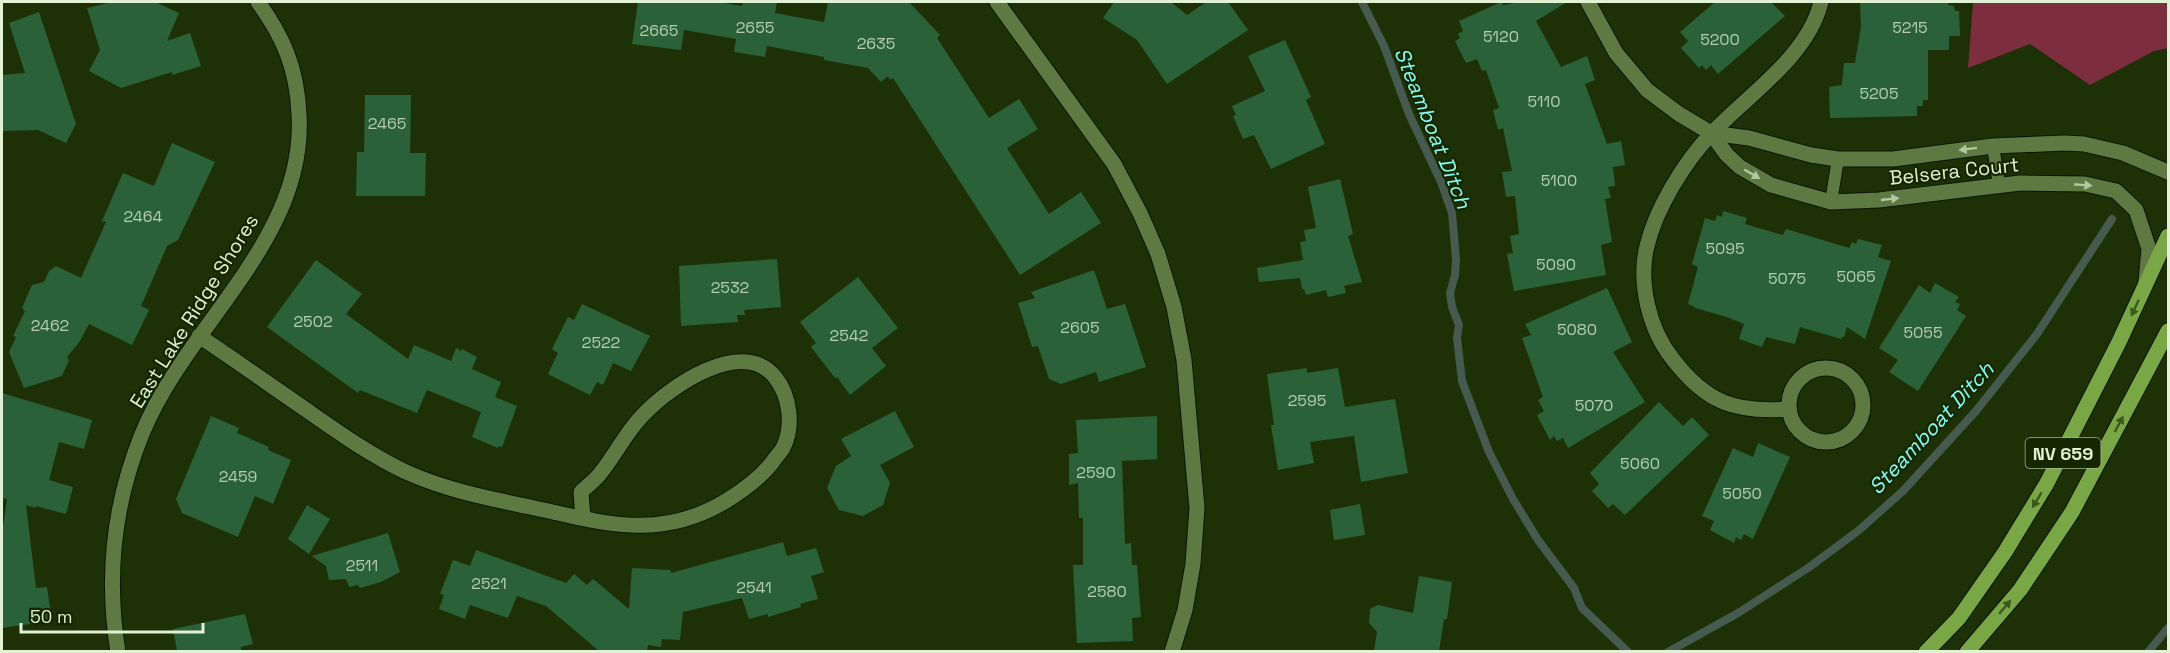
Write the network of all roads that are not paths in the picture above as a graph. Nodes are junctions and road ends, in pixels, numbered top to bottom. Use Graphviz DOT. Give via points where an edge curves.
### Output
graph roads {
  1 [pos="258,2"];
  2 [pos="997,2"];
  3 [pos="1588,2"];
  4 [pos="1821,2"];
  5 [pos="1711,134"];
  6 [pos="1993,146"];
  7 [pos="1838,159"];
  8 [pos="2169,172"];
  9 [pos="2000,185"];
  10 [pos="1831,202"];
  11 [pos="2169,236"];
  12 [pos="2145,288"];
  13 [pos="2169,331"];
  14 [pos="199,336"];
  15 [pos="1789,409"];
  16 [pos="583,518"];
  17 [pos="118,651"];
  18 [pos="1172,651"];
  19 [pos="1926,651"];
  20 [pos="1967,651"];
  1 -- 14 [label="street, East Lake Ridge Shores" via="290,56 298,91 300,129 296,165 286,201 270,233"];
  2 -- 18 [label="street" via="1114,164 1158,254 1174,307 1184,360 1197,508 1185,610"];
  3 -- 5 [label="street, Belsera Court" via="1617,53 1647,90"];
  4 -- 5 [label="street" via="1810,29 1791,56"];
  5 -- 7 [label="street, Belsera Court" via="1749,138"];
  5 -- 10 [label="street, Belsera Court, one-way" via="1733,161 1771,185"];
  5 -- 15 [label="street" via="1678,176 1647,246 1644,273 1655,329 1689,381 1719,400 1741,409"];
  6 -- 7 [label="street, Belsera Court, one-way" via="1893,159"];
  6 -- 8 [label="street, Belsera Court" via="2037,142 2084,144 2123,153"];
  6 -- 9 [label="lane"];
  7 -- 10 [label="lane"];
  10 -- 9 [label="street, Belsera Court, one-way"];
  9 -- 12 [label="street, Belsera Court, one-way" via="2085,184 2116,191 2136,210 2148,249"];
  11 -- 12 [label="main road, NV 659"];
  12 -- 19 [label="main road, NV 659, one-way" via="2047,483 1959,618"];
  20 -- 13 [label="main road, NV 659, one-way" via="2020,590 2072,512"];
  14 -- 16 [label="street" via="358,446 406,472 457,491"];
  14 -- 17 [label="street, East Lake Ridge Shores" via="165,388 142,433 127,476 116,525 112,576"];
  15 -- 15 [label="street" via="1796,426 1810,438 1834,441 1855,429 1861,418 1862,394 1848,375 1825,369 1808,374 1795,386"];
  16 -- 16 [label="street" via="651,526 683,521 740,493 766,470 783,448 789,430 789,407 774,375 753,364 727,363 694,375 667,392 642,415 599,476 581,492"];
}
